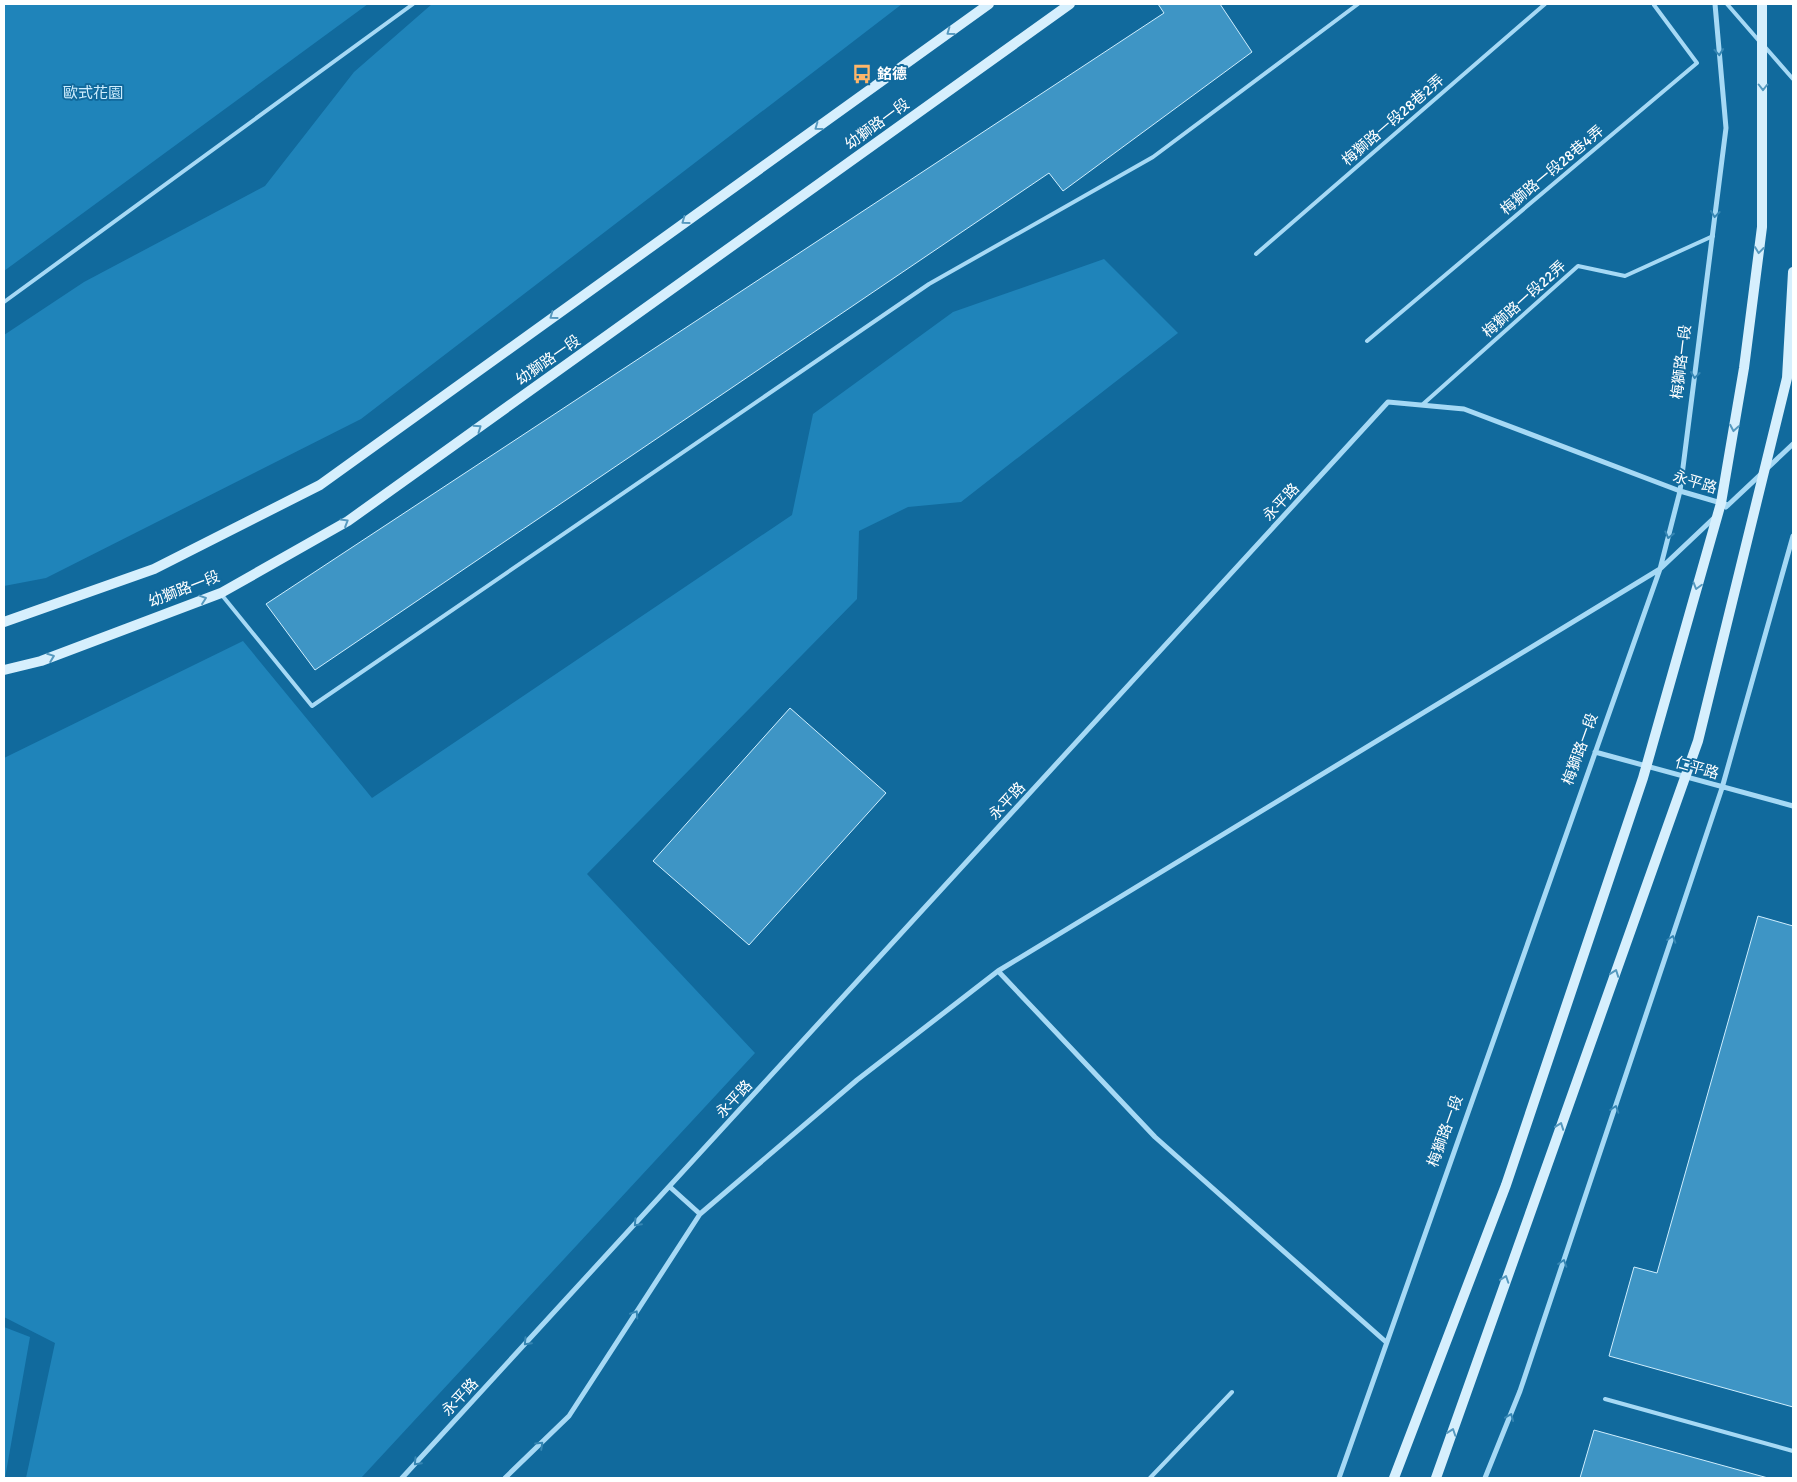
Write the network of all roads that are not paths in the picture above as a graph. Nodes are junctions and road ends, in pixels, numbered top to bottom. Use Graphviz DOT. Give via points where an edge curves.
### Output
graph roads {
  1 [pos="413,4"];
  2 [pos="989,4"];
  3 [pos="1070,4"];
  4 [pos="1358,4"];
  5 [pos="1545,4"];
  6 [pos="1655,4"];
  7 [pos="1714,4"];
  8 [pos="1727,4"];
  9 [pos="1762,4"];
  10 [pos="1793,79"];
  11 [pos="1712,236"];
  12 [pos="1256,254"];
  13 [pos="1793,272"];
  14 [pos="4,302"];
  15 [pos="1367,341"];
  16 [pos="1422,405"];
  17 [pos="1793,444"];
  18 [pos="1680,491"];
  19 [pos="1728,505"];
  20 [pos="1793,536"];
  21 [pos="1660,569"];
  22 [pos="220,593"];
  23 [pos="4,622"];
  24 [pos="4,670"];
  25 [pos="1595,752"];
  26 [pos="1722,788"];
  27 [pos="1793,806"];
  28 [pos="998,971"];
  29 [pos="670,1187"];
  30 [pos="700,1214"];
  31 [pos="1386,1342"];
  32 [pos="1232,1392"];
  33 [pos="1605,1399"];
  34 [pos="1793,1451"];
  35 [pos="402,1478"];
  36 [pos="505,1478"];
  37 [pos="1150,1478"];
  38 [pos="1339,1478"];
  39 [pos="1394,1478"];
  40 [pos="1436,1478"];
  41 [pos="1486,1478"];
  1 -- 14 [label="lane"];
  2 -- 23 [label="street, 幼獅路一段, one-way" via="320,485 154,569"];
  22 -- 3 [label="street, 幼獅路一段, one-way" via="348,521"];
  4 -- 22 [label="lane" via="1153,157 929,284 312,706"];
  5 -- 12 [label="lane, 梅獅路一段28巷2弄"];
  6 -- 15 [label="lane, 梅獅路一段28巷4弄" via="1697,63"];
  7 -- 11 [label="street, 梅獅路一段, one-way" via="1726,128"];
  8 -- 10 [label="lane"];
  9 -- 39 [label="street, one-way, bridge" via="1762,227 1744,368 1721,503 1644,778 1506,1185"];
  11 -- 16 [label="lane, 梅獅路一段22弄" via="1625,276 1578,266"];
  11 -- 18 [label="street, 梅獅路一段, one-way"];
  40 -- 13 [label="street, one-way, bridge" via="1698,741 1787,378"];
  16 -- 18 [label="street, 永平路" via="1464,409"];
  16 -- 29 [label="street, 永平路" via="1388,402"];
  17 -- 19 [label="street"];
  18 -- 19 [label="street, 永平路"];
  18 -- 21 [label="street, 梅獅路一段, one-way"];
  19 -- 21 [label="street"];
  20 -- 26 [label="street"];
  21 -- 25 [label="street, 梅獅路一段"];
  21 -- 28 [label="street"];
  24 -- 22 [label="street, 幼獅路一段, one-way" via="41,661"];
  25 -- 26 [label="street, 仁平路"];
  25 -- 31 [label="street, 梅獅路一段"];
  26 -- 27 [label="street, 仁平路"];
  41 -- 26 [label="street, one-way" via="1520,1392"];
  28 -- 30 [label="street" via="857,1080"];
  28 -- 31 [label="street" via="1155,1138"];
  29 -- 30 [label="street"];
  29 -- 35 [label="street, 永平路, one-way"];
  36 -- 30 [label="street, one-way" via="570,1416"];
  31 -- 38 [label="street, 梅獅路一段"];
  32 -- 37 [label="lane"];
  33 -- 34 [label="lane"];
}
